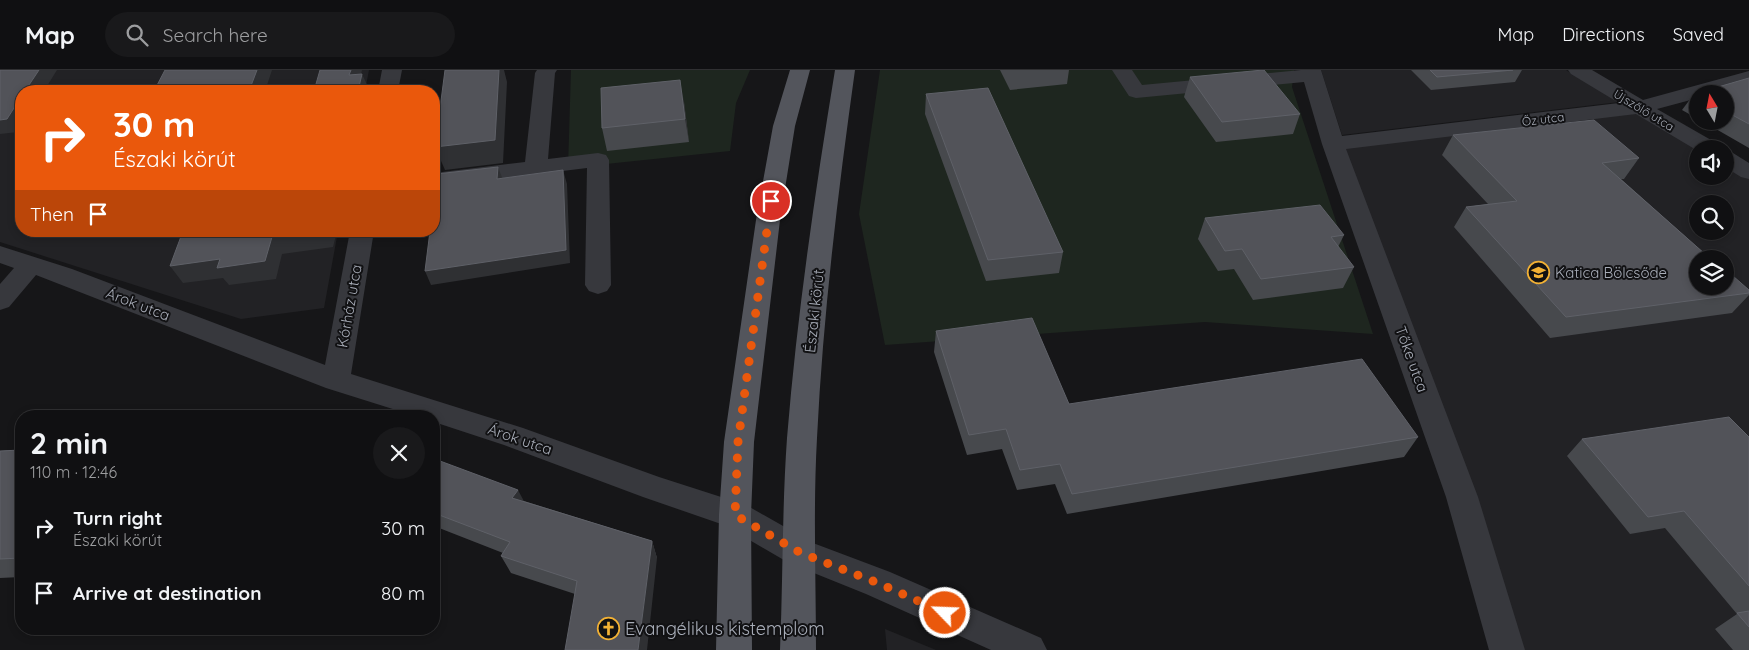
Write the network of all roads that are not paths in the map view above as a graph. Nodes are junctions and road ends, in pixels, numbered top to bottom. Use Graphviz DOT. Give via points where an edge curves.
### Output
graph roads {
  1 [pos="392,70"];
  2 [pos="547,70"];
  3 [pos="800,70"];
  4 [pos="845,70"];
  5 [pos="1122,70"];
  6 [pos="1578,70"];
  7 [pos="1312,73"];
  8 [pos="1749,77"];
  9 [pos="1201,78"];
  10 [pos="389,85"];
  11 [pos="1640,107"];
  12 [pos="1695,140"];
  13 [pos="1333,144"];
  14 [pos="1734,163"];
  15 [pos="536,167"];
  16 [pos="1749,172"];
  17 [pos="440,179"];
  18 [pos="361,237"];
  19 [pos="0,254"];
  20 [pos="31,264"];
  21 [pos="598,285"];
  22 [pos="0,301"];
  23 [pos="336,380"];
  24 [pos="431,410"];
  25 [pos="440,413"];
  26 [pos="735,515"];
  27 [pos="801,553"];
  28 [pos="734,650"];
  29 [pos="798,650"];
  30 [pos="1029,650"];
  31 [pos="1508,650"];
  1 -- 10 [label="street"];
  2 -- 15 [label="street"];
  3 -- 26 [label="main road" via="784,126 768,220 738,442"];
  4 -- 27 [label="main road, Északi körút" via="824,206 806,389"];
  5 -- 9 [label="street" via="1136,92"];
  6 -- 11 [label="street, Újszőlő utca"];
  7 -- 9 [label="street"];
  7 -- 13 [label="street, Tőke utca"];
  8 -- 11 [label="street, Őz utca"];
  11 -- 12 [label="street, Újszőlő utca"];
  11 -- 13 [label="street, Őz utca"];
  13 -- 31 [label="street, Tőke utca" via="1462,497"];
  14 -- 16 [label="street"];
  15 -- 17 [label="street"];
  15 -- 21 [label="street" via="598,160"];
  18 -- 23 [label="street, Kórház utca"];
  19 -- 20 [label="street, Árok utca"];
  20 -- 22 [label="street"];
  20 -- 23 [label="street, Árok utca"];
  23 -- 24 [label="street, Árok utca"];
  25 -- 26 [label="street, Árok utca"];
  26 -- 27 [label="street, Árok utca"];
  26 -- 28 [label="main road"];
  27 -- 29 [label="main road, Északi körút"];
  27 -- 30 [label="street, Árok utca" via="878,583"];
}
